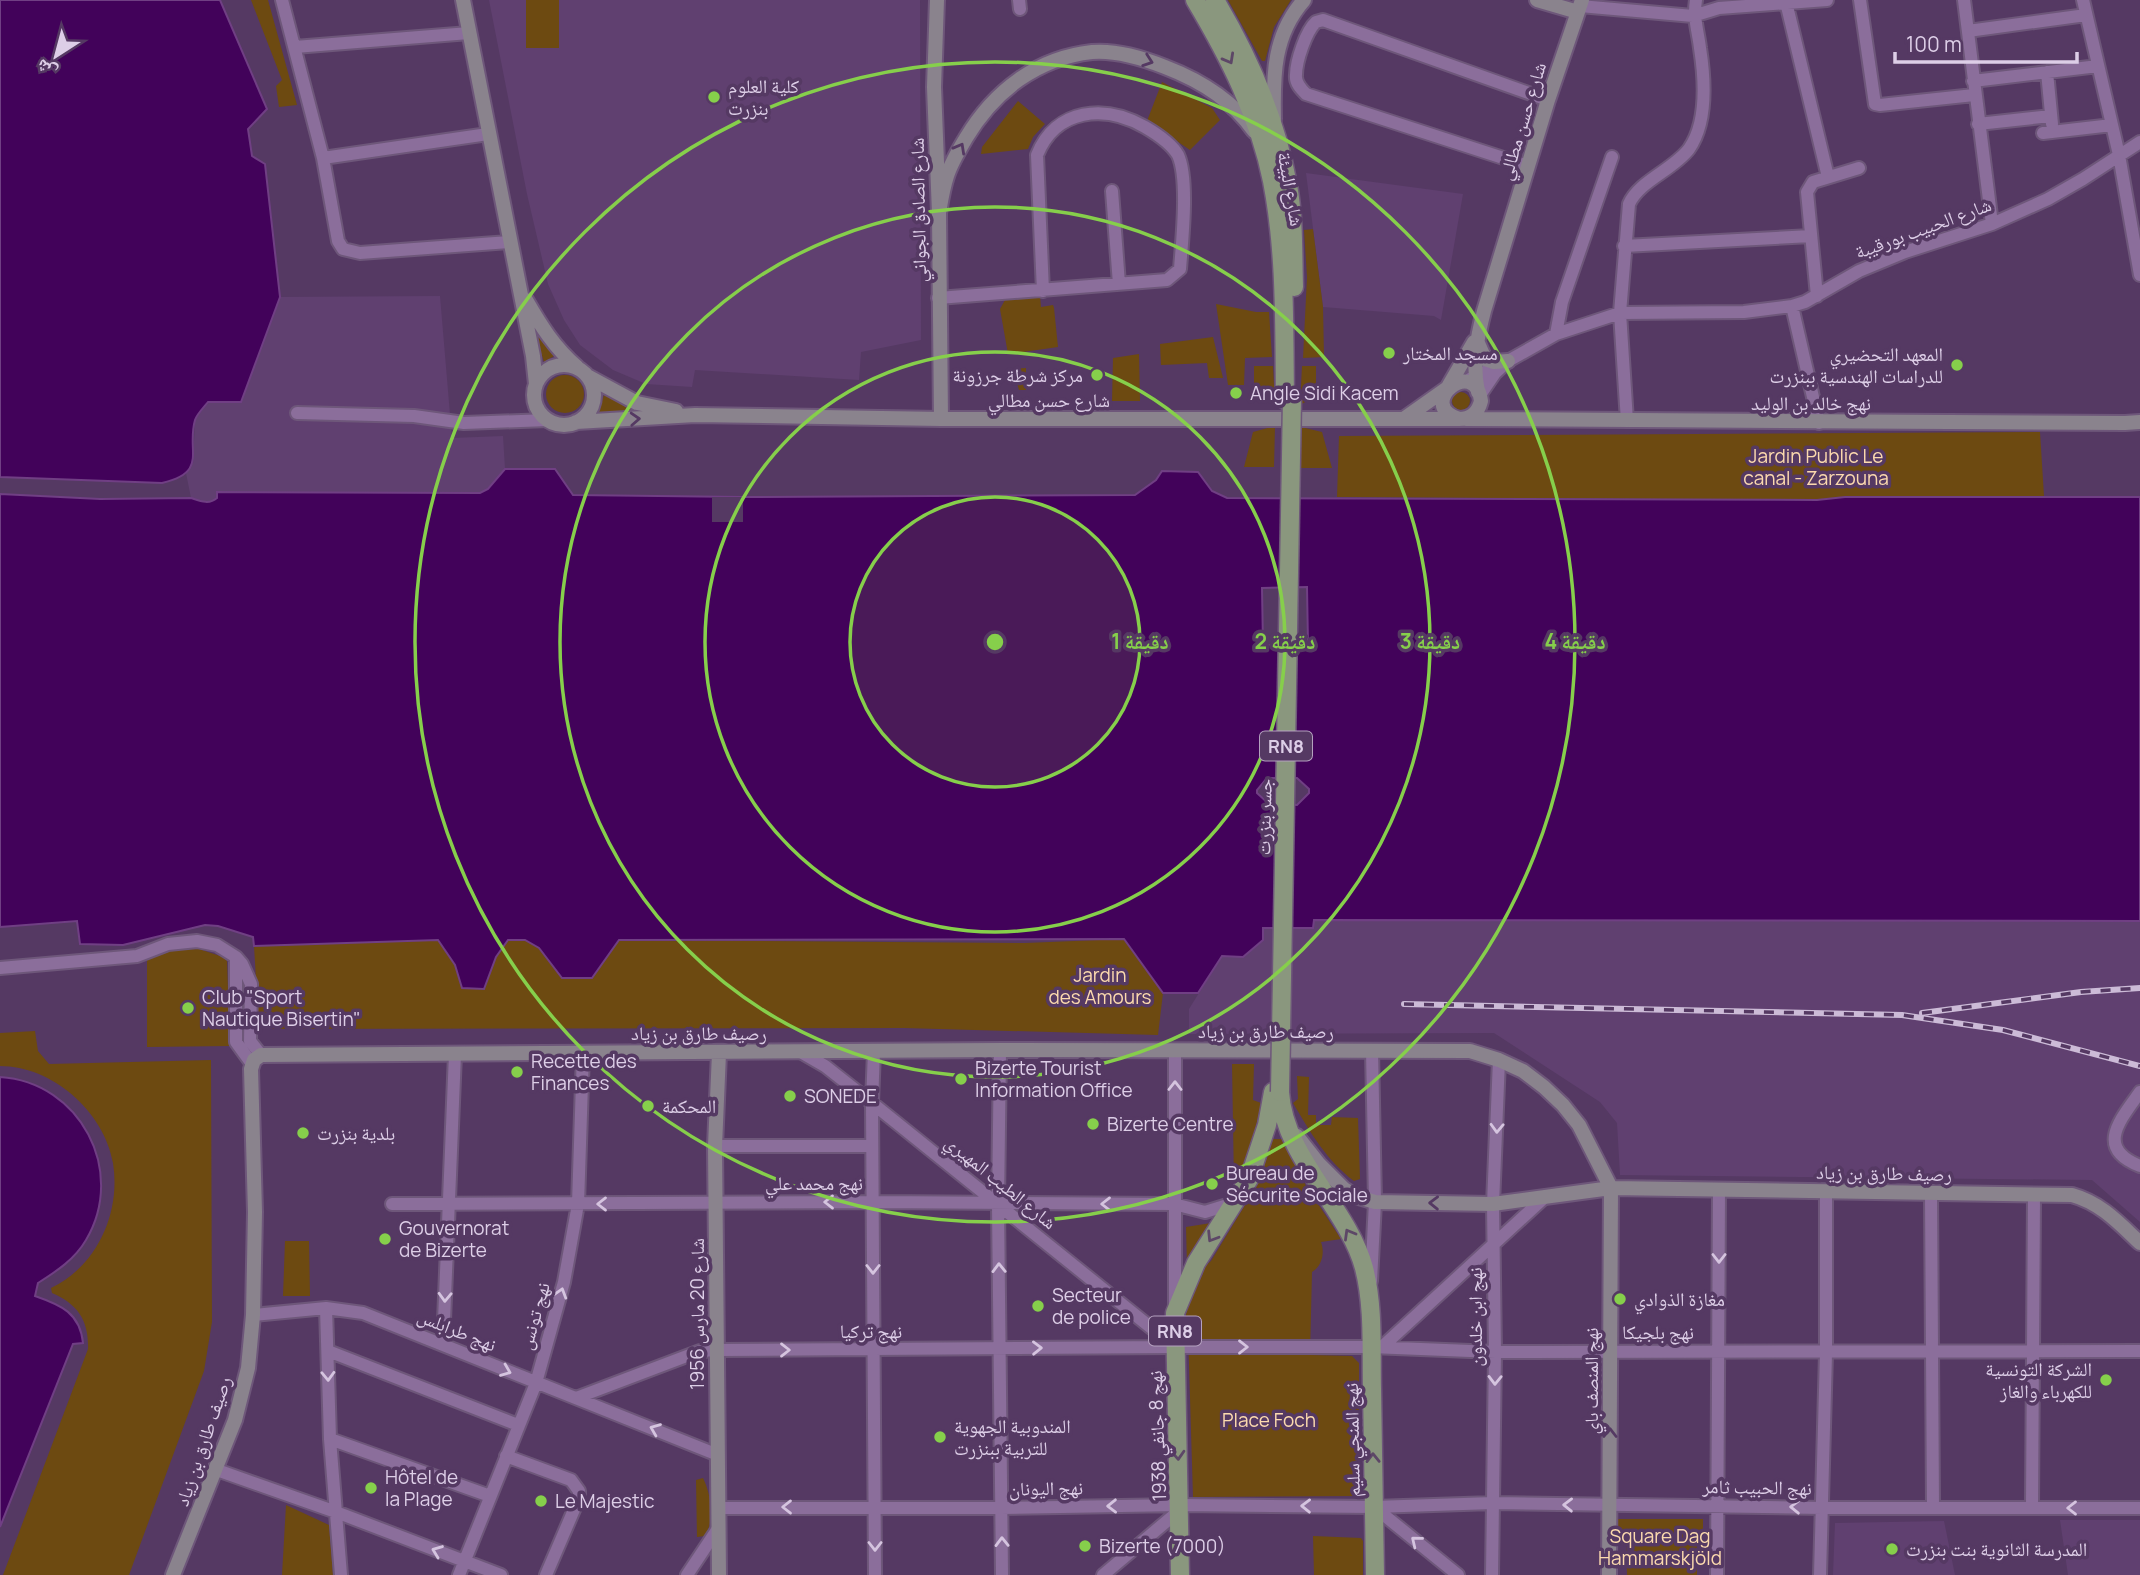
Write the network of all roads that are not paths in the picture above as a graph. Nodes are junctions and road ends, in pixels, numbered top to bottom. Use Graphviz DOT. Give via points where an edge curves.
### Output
graph roads {
  1 [pos="282,0"];
  2 [pos="463,0"];
  3 [pos="937,0"];
  4 [pos="1195,0"];
  5 [pos="1215,0"];
  6 [pos="1304,0"];
  7 [pos="1537,0"];
  8 [pos="1696,0"];
  9 [pos="1827,0"];
  10 [pos="1860,0"];
  11 [pos="1964,0"];
  12 [pos="2083,0"];
  13 [pos="1786,2"];
  14 [pos="1580,6"];
  15 [pos="2086,15"];
  16 [pos="1693,16"];
  17 [pos="1968,31"];
  18 [pos="469,33"];
  19 [pos="295,47"];
  20 [pos="2098,66"];
  21 [pos="2047,72"];
  22 [pos="1973,81"];
  23 [pos="1974,95"];
  24 [pos="1548,100"];
  25 [pos="2051,116"];
  26 [pos="1978,124"];
  27 [pos="2112,125"];
  28 [pos="488,134"];
  29 [pos="1267,135"];
  30 [pos="2140,142"];
  31 [pos="2119,155"];
  32 [pos="1612,157"];
  33 [pos="323,158"];
  34 [pos="1528,166"];
  35 [pos="1859,168"];
  36 [pos="1828,177"];
  37 [pos="1112,191"];
  38 [pos="939,213"];
  39 [pos="1992,224"];
  40 [pos="1811,236"];
  41 [pos="509,242"];
  42 [pos="1624,246"];
  43 [pos="2140,275"];
  44 [pos="1119,284"];
  45 [pos="520,289"];
  46 [pos="1043,291"];
  47 [pos="1817,296"];
  48 [pos="938,298"];
  49 [pos="1793,306"];
  50 [pos="1620,313"];
  51 [pos="1556,334"];
  52 [pos="1478,337"];
  53 [pos="1508,361"];
  54 [pos="584,373"];
  55 [pos="536,384"];
  56 [pos="1467,389"];
  57 [pos="1289,400"];
  58 [pos="298,413"];
  59 [pos="695,415"];
  60 [pos="941,419"];
  61 [pos="1403,419"];
  62 [pos="1462,419"];
  63 [pos="1497,419"];
  64 [pos="548,420"];
  65 [pos="1627,421"];
  66 [pos="576,422"];
  67 [pos="1819,423"];
  68 [pos="2135,424"];
  69 [pos="0,968"];
  70 [pos="1175,1050"];
  71 [pos="1372,1050"];
  72 [pos="799,1051"];
  73 [pos="874,1051"];
  74 [pos="999,1051"];
  75 [pos="583,1053"];
  76 [pos="719,1053"];
  77 [pos="455,1054"];
  78 [pos="256,1059"];
  79 [pos="1499,1060"];
  80 [pos="2140,1092"];
  81 [pos="872,1103"];
  82 [pos="1278,1105"];
  83 [pos="715,1146"];
  84 [pos="872,1146"];
  85 [pos="2140,1166"];
  86 [pos="1611,1188"];
  87 [pos="1719,1189"];
  88 [pos="1826,1191"];
  89 [pos="1931,1193"];
  90 [pos="2034,1195"];
  91 [pos="1546,1196"];
  92 [pos="873,1202"];
  93 [pos="1375,1202"];
  94 [pos="716,1203"];
  95 [pos="1174,1203"];
  96 [pos="1234,1203"];
  97 [pos="1493,1203"];
  98 [pos="392,1204"];
  99 [pos="447,1204"];
  100 [pos="578,1204"];
  101 [pos="998,1204"];
  102 [pos="2140,1242"];
  103 [pos="1493,1243"];
  104 [pos="1370,1304"];
  105 [pos="326,1308"];
  106 [pos="1175,1313"];
  107 [pos="253,1315"];
  108 [pos="443,1345"];
  109 [pos="1175,1346"];
  110 [pos="1377,1347"];
  111 [pos="1001,1349"];
  112 [pos="717,1350"];
  113 [pos="874,1350"];
  114 [pos="328,1351"];
  115 [pos="2140,1351"];
  116 [pos="1495,1352"];
  117 [pos="1610,1352"];
  118 [pos="1718,1352"];
  119 [pos="1931,1352"];
  120 [pos="2033,1352"];
  121 [pos="1826,1353"];
  122 [pos="536,1383"];
  123 [pos="576,1398"];
  124 [pos="518,1425"];
  125 [pos="330,1439"];
  126 [pos="718,1455"];
  127 [pos="506,1456"];
  128 [pos="217,1470"];
  129 [pos="490,1496"];
  130 [pos="1493,1503"];
  131 [pos="1610,1506"];
  132 [pos="1717,1506"];
  133 [pos="875,1507"];
  134 [pos="1180,1507"];
  135 [pos="1374,1507"];
  136 [pos="1933,1507"];
  137 [pos="718,1508"];
  138 [pos="1001,1508"];
  139 [pos="1822,1508"];
  140 [pos="2032,1508"];
  141 [pos="2140,1508"];
  142 [pos="336,1512"];
  143 [pos="719,1527"];
  144 [pos="464,1561"];
  145 [pos="173,1575"];
  146 [pos="341,1575"];
  147 [pos="459,1575"];
  148 [pos="501,1575"];
  149 [pos="546,1575"];
  150 [pos="687,1575"];
  151 [pos="719,1575"];
  152 [pos="875,1575"];
  153 [pos="1002,1575"];
  154 [pos="1103,1575"];
  155 [pos="1180,1575"];
  156 [pos="1375,1575"];
  157 [pos="1458,1575"];
  158 [pos="1493,1575"];
  159 [pos="1609,1575"];
  160 [pos="1717,1575"];
  161 [pos="1820,1575"];
  1 -- 19 [label="street"];
  2 -- 18 [label="street"];
  3 -- 38 [label="street, شارع الصادق الجواني" via="934,87"];
  4 -- 29 [label="main road, شارع البيئة / RN8, one-way"];
  5 -- 29 [label="main road, شارع البيئة / RN8" via="1250,63"];
  6 -- 29 [label="street" via="1287,23 1275,59"];
  7 -- 14 [label="street"];
  8 -- 16 [label="street"];
  9 -- 13 [label="street"];
  10 -- 23 [label="street" via="1875,104"];
  11 -- 17 [label="street"];
  12 -- 15 [label="street"];
  13 -- 16 [label="street" via="1719,8"];
  13 -- 36 [label="street"];
  14 -- 16 [label="street"];
  14 -- 24 [label="street, شارع حسن مطالي"];
  15 -- 17 [label="street"];
  15 -- 20 [label="street"];
  16 -- 42 [label="street" via="1704,80 1698,134 1671,167 1631,197"];
  17 -- 22 [label="street"];
  18 -- 19 [label="street"];
  18 -- 28 [label="street"];
  19 -- 33 [label="street"];
  20 -- 21 [label="street"];
  20 -- 27 [label="street"];
  21 -- 22 [label="street"];
  21 -- 25 [label="street"];
  22 -- 23 [label="street"];
  23 -- 26 [label="street"];
  24 -- 34 [label="street, شارع حسن مطالي"];
  24 -- 34 [label="street" via="1323,20 1307,33 1296,76 1307,94"];
  25 -- 26 [label="street"];
  25 -- 27 [label="street" via="2048,132"];
  26 -- 39 [label="street"];
  27 -- 31 [label="street"];
  28 -- 33 [label="street"];
  28 -- 41 [label="street"];
  38 -- 29 [label="street, one-way" via="957,153 991,103 1032,70 1060,59 1094,52 1144,59 1177,72 1232,106"];
  29 -- 57 [label="main road, شارع البيئة / RN8"];
  30 -- 31 [label="street, شارع الحبيب بورقيبة"];
  31 -- 39 [label="street, شارع الحبيب بورقيبة" via="2048,199"];
  31 -- 43 [label="street"];
  32 -- 51 [label="street" via="1562,302"];
  33 -- 41 [label="street" via="343,249 360,253"];
  34 -- 52 [label="street, شارع حسن مطالي"];
  35 -- 36 [label="street"];
  36 -- 40 [label="street" via="1813,182 1807,192"];
  37 -- 44 [label="street"];
  38 -- 48 [label="street, شارع الصادق الجواني"];
  39 -- 47 [label="street, شارع الحبيب بورقيبة" via="1859,271"];
  40 -- 42 [label="street"];
  40 -- 47 [label="street"];
  41 -- 45 [label="street"];
  42 -- 50 [label="street"];
  44 -- 46 [label="street"];
  44 -- 46 [label="street" via="1167,280 1180,268 1182,169 1167,141 1134,121 1109,113 1083,115 1059,124 1044,138 1037,155"];
  45 -- 54 [label="street" via="551,342"];
  45 -- 55 [label="street"];
  46 -- 48 [label="street"];
  47 -- 49 [label="street, شارع الحبيب بورقيبة"];
  48 -- 60 [label="street, شارع الصادق الجواني"];
  49 -- 50 [label="street, شارع الحبيب بورقيبة" via="1744,312"];
  49 -- 67 [label="street"];
  50 -- 51 [label="street, شارع الحبيب بورقيبة"];
  50 -- 65 [label="street"];
  51 -- 53 [label="street, شارع الحبيب بورقيبة"];
  52 -- 53 [label="street" via="1485,359"];
  52 -- 56 [label="street, شارع حسن مطالي"];
  52 -- 56 [label="street, شارع حسن مطالي"];
  53 -- 56 [label="street, شارع الحبيب بورقيبة"];
  53 -- 56 [label="street"];
  54 -- 55 [label="street" via="573,366 555,366"];
  54 -- 59 [label="street" via="637,403"];
  54 -- 66 [label="street" via="592,384 593,402"];
  55 -- 64 [label="street" via="535,404"];
  56 -- 61 [label="street, شارع حسن مطالي"];
  56 -- 62 [label="street" via="1476,413"];
  56 -- 62 [label="street" via="1443,395 1444,408"];
  56 -- 63 [label="street"];
  57 -- 82 [label="main road, جسر بنزرت / RN8"];
  58 -- 64 [label="street" via="414,416 464,423"];
  59 -- 60 [label="street, شارع حسن مطالي"];
  66 -- 59 [label="street, one-way"];
  60 -- 61 [label="street, شارع حسن مطالي"];
  61 -- 62 [label="street, شارع حسن مطالي"];
  62 -- 63 [label="street, شارع حسن مطالي"];
  63 -- 65 [label="street, نهج خالد بن الوليد"];
  64 -- 66 [label="street" via="567,425"];
  65 -- 67 [label="street, نهج خالد بن الوليد"];
  67 -- 68 [label="street, نهج خالد بن الوليد"];
  69 -- 78 [label="street" via="137,956 168,944 197,941 217,945 236,957 251,984 250,1041"];
  70 -- 71 [label="street, رصيف طارق بن زياد"];
  70 -- 74 [label="street, رصيف طارق بن زياد"];
  95 -- 70 [label="street, one-way"];
  71 -- 79 [label="street, رصيف طارق بن زياد" via="1470,1051"];
  71 -- 93 [label="street, نهج المنجي سليم"];
  72 -- 73 [label="street, رصيف طارق بن زياد"];
  72 -- 76 [label="street, رصيف طارق بن زياد"];
  72 -- 81 [label="street, شارع الطيب المهيري"];
  73 -- 74 [label="street, رصيف طارق بن زياد"];
  73 -- 81 [label="street"];
  74 -- 101 [label="street"];
  75 -- 76 [label="street, رصيف طارق بن زياد"];
  75 -- 77 [label="street, رصيف طارق بن زياد"];
  75 -- 100 [label="street, نهج تونس"];
  76 -- 83 [label="street, شارع 20 مارس 1956"];
  77 -- 78 [label="street, رصيف طارق بن زياد"];
  77 -- 99 [label="street"];
  78 -- 107 [label="street, رصيف طارق بن زياد"];
  79 -- 86 [label="street, رصيف طارق بن زياد" via="1523,1072 1563,1105 1579,1125"];
  79 -- 97 [label="street, نهج ابن خلدون, one-way"];
  80 -- 85 [label="street" via="2114,1136 2124,1158"];
  81 -- 84 [label="street"];
  81 -- 101 [label="street, شارع الطيب المهيري"];
  82 -- 93 [label="street" via="1344,1189"];
  82 -- 96 [label="main road, نهج 8 جانفي 1938 / RN8"];
  104 -- 82 [label="main road, نهج المنجي سليم / RN8, one-way" via="1357,1248 1313,1177"];
  83 -- 84 [label="street"];
  83 -- 94 [label="street, شارع 20 مارس 1956"];
  84 -- 92 [label="street"];
  86 -- 87 [label="street, رصيف طارق بن زياد"];
  86 -- 91 [label="street, رصيف طارق بن زياد"];
  86 -- 117 [label="street, نهج المنصف باي"];
  87 -- 88 [label="street, رصيف طارق بن زياد"];
  87 -- 118 [label="street, one-way"];
  88 -- 89 [label="street, رصيف طارق بن زياد"];
  88 -- 121 [label="street"];
  89 -- 90 [label="street, رصيف طارق بن زياد"];
  89 -- 119 [label="street"];
  90 -- 102 [label="street, رصيف طارق بن زياد" via="2088,1199"];
  90 -- 120 [label="street"];
  91 -- 97 [label="street, رصيف طارق بن زياد"];
  91 -- 103 [label="street"];
  92 -- 94 [label="street, نهج محمد علي, one-way"];
  92 -- 101 [label="street, نهج محمد علي"];
  92 -- 113 [label="street, one-way"];
  97 -- 93 [label="street, one-way"];
  93 -- 104 [label="street, نهج المنجي سليم"];
  94 -- 100 [label="street, نهج محمد علي, one-way"];
  94 -- 112 [label="street, شارع 20 مارس 1956"];
  95 -- 96 [label="street, نهج محمد علي" via="1205,1212"];
  95 -- 101 [label="street, نهج محمد علي, one-way"];
  95 -- 106 [label="street"];
  96 -- 106 [label="main road, نهج 8 جانفي 1938 / RN8, one-way" via="1196,1263"];
  97 -- 103 [label="street, نهج ابن خلدون"];
  98 -- 99 [label="street, نهج محمد علي"];
  99 -- 100 [label="street, نهج محمد علي"];
  99 -- 108 [label="street, one-way"];
  122 -- 100 [label="street, نهج تونس, one-way" via="564,1282"];
  101 -- 109 [label="street, شارع الطيب المهيري"];
  111 -- 101 [label="street, one-way"];
  103 -- 110 [label="street"];
  103 -- 116 [label="street, نهج ابن خلدون"];
  104 -- 110 [label="main road, نهج المنجي سليم / RN8"];
  105 -- 107 [label="street, نهج طرابلس"];
  105 -- 108 [label="street, نهج طرابلس" via="363,1313"];
  105 -- 114 [label="street"];
  106 -- 109 [label="main road, نهج 8 جانفي 1938 / RN8"];
  107 -- 128 [label="street, رصيف طارق بن زياد" via="242,1393"];
  108 -- 122 [label="street, نهج طرابلس, one-way"];
  109 -- 110 [label="street, نهج بلجيكا, one-way"];
  111 -- 109 [label="street, نهج تركيا, one-way"];
  109 -- 134 [label="main road, نهج 8 جانفي 1938 / RN8, one-way"];
  110 -- 116 [label="street, نهج بلجيكا"];
  135 -- 110 [label="main road, نهج المنجي سليم / RN8, one-way"];
  111 -- 113 [label="street, نهج تركيا"];
  111 -- 138 [label="street"];
  112 -- 113 [label="street, نهج تركيا, one-way"];
  112 -- 123 [label="street, نهج تركيا" via="700,1351"];
  112 -- 126 [label="street, شارع 20 مارس 1956"];
  113 -- 133 [label="street"];
  114 -- 124 [label="street"];
  114 -- 125 [label="street, one-way"];
  115 -- 120 [label="street, نهج بلجيكا"];
  116 -- 117 [label="street, نهج بلجيكا"];
  116 -- 130 [label="street, نهج ابن خلدون, one-way"];
  117 -- 118 [label="street, نهج بلجيكا"];
  131 -- 117 [label="street, نهج المنصف باي, one-way"];
  118 -- 121 [label="street, نهج بلجيكا"];
  118 -- 132 [label="street"];
  119 -- 120 [label="street, نهج بلجيكا"];
  119 -- 121 [label="street, نهج بلجيكا"];
  119 -- 136 [label="street"];
  120 -- 140 [label="street"];
  121 -- 139 [label="street"];
  122 -- 123 [label="street, نهج طرابلس"];
  122 -- 124 [label="street, نهج تونس"];
  126 -- 123 [label="street, نهج طرابلس, one-way"];
  124 -- 127 [label="street, نهج تونس"];
  125 -- 129 [label="street"];
  125 -- 142 [label="street"];
  126 -- 137 [label="street, شارع 20 مارس 1956"];
  127 -- 129 [label="street, نهج تونس"];
  127 -- 149 [label="street" via="571,1480 579,1492"];
  128 -- 142 [label="street"];
  128 -- 145 [label="street, رصيف طارق بن زياد"];
  129 -- 144 [label="street, نهج تونس"];
  131 -- 130 [label="street, نهج الحبيب ثامر, one-way"];
  130 -- 135 [label="street, نهج الحبيب ثامر"];
  130 -- 158 [label="street, نهج ابن خلدون"];
  131 -- 132 [label="street, نهج الحبيب ثامر"];
  131 -- 159 [label="street, نهج المنصف باي"];
  139 -- 132 [label="street, نهج الحبيب ثامر, one-way"];
  132 -- 160 [label="street"];
  133 -- 137 [label="street, نهج اليونان, one-way"];
  133 -- 138 [label="street, نهج اليونان"];
  133 -- 152 [label="street, one-way"];
  135 -- 134 [label="street, نهج اليونان, one-way"];
  134 -- 138 [label="street, نهج اليونان, one-way"];
  134 -- 154 [label="street"];
  134 -- 155 [label="main road, نهج 8 جانفي 1938 / RN8"];
  135 -- 156 [label="main road, نهج المنجي سليم / RN8"];
  157 -- 135 [label="street, one-way"];
  136 -- 139 [label="street, نهج الحبيب ثامر"];
  136 -- 140 [label="street, نهج الحبيب ثامر"];
  137 -- 143 [label="street, شارع 20 مارس 1956"];
  153 -- 138 [label="street, one-way"];
  139 -- 161 [label="street"];
  141 -- 140 [label="street, نهج الحبيب ثامر, one-way"];
  144 -- 142 [label="street, one-way"];
  142 -- 146 [label="street"];
  143 -- 150 [label="street"];
  143 -- 151 [label="street, شارع 20 مارس 1956"];
  144 -- 147 [label="street, نهج تونس"];
  144 -- 148 [label="street"];
}
